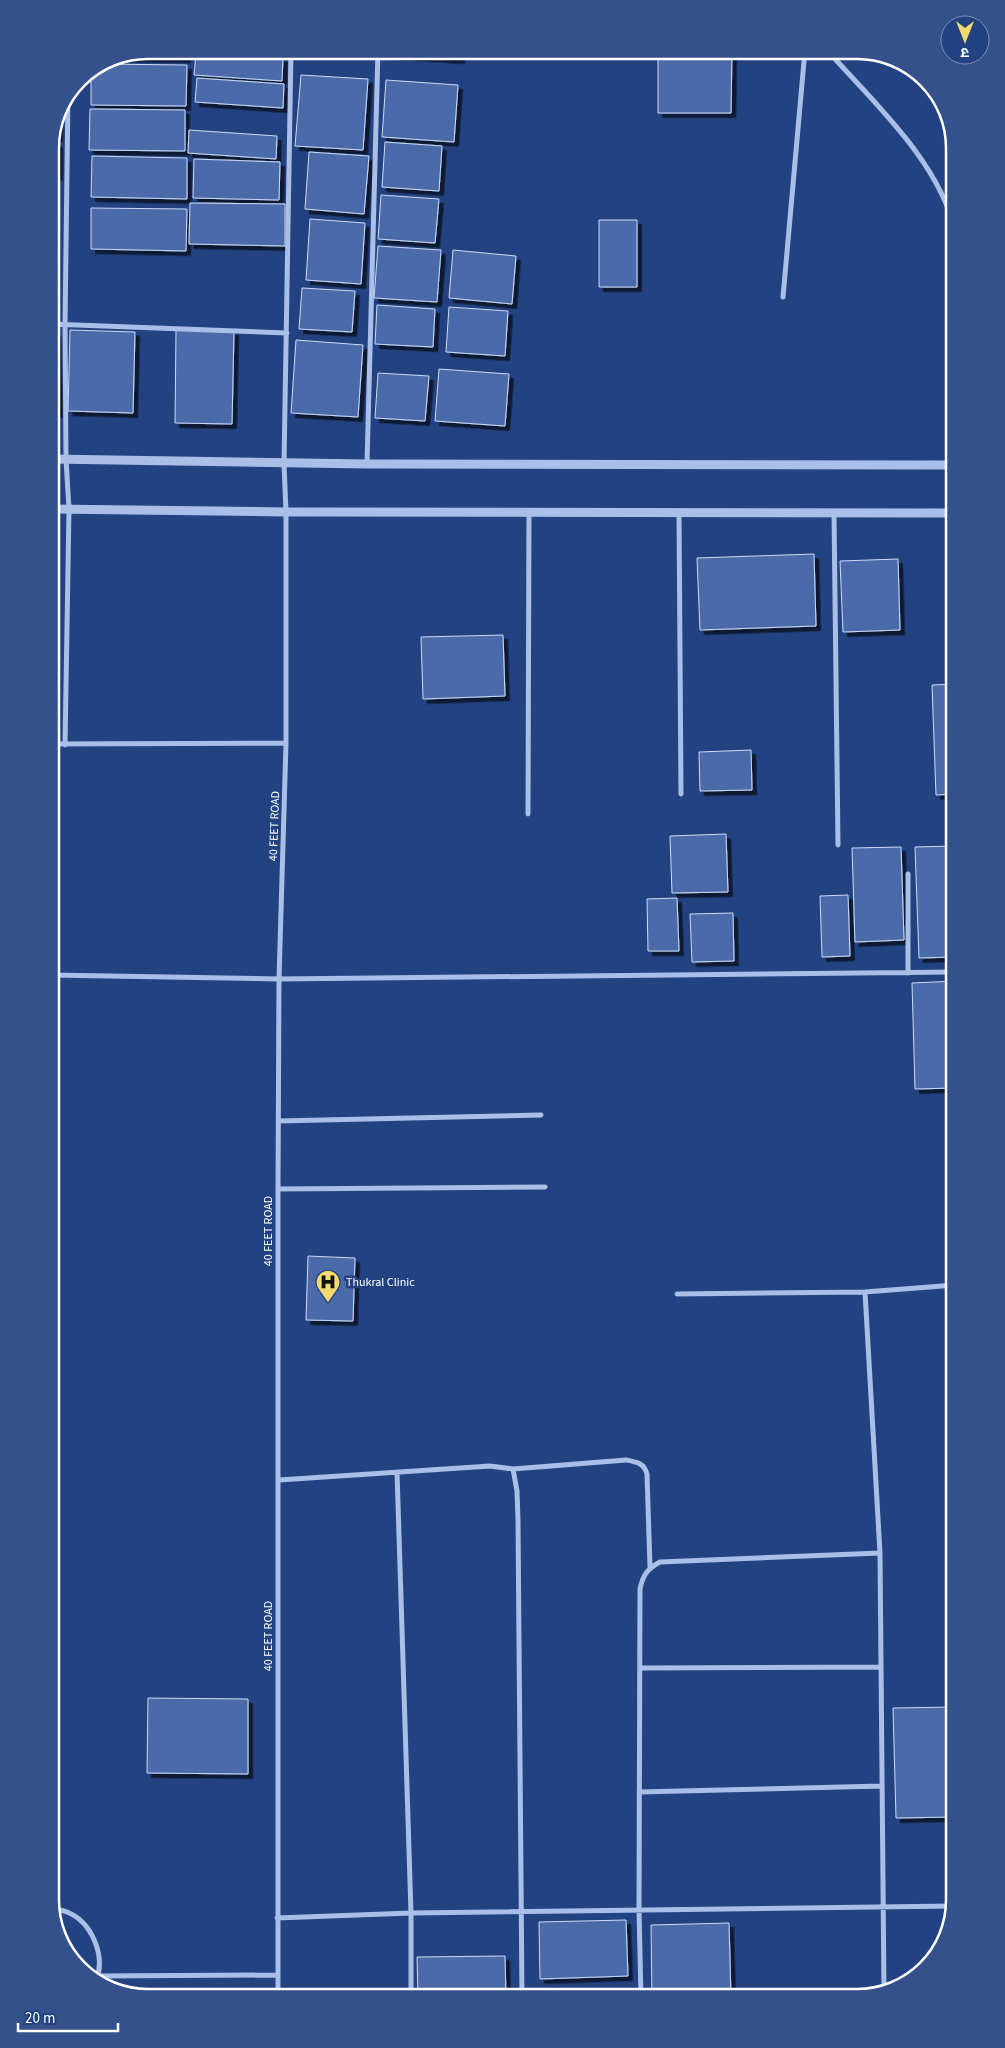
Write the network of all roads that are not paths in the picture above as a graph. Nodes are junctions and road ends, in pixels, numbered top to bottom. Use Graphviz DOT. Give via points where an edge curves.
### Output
graph roads {
  1 [pos="291,59"];
  2 [pos="378,59"];
  3 [pos="804,59"];
  4 [pos="835,59"];
  5 [pos="68,108"];
  6 [pos="946,208"];
  7 [pos="783,297"];
  8 [pos="59,325"];
  9 [pos="65,325"];
  10 [pos="287,333"];
  11 [pos="59,459"];
  12 [pos="66,459"];
  13 [pos="284,464"];
  14 [pos="367,464"];
  15 [pos="946,465"];
  16 [pos="59,509"];
  17 [pos="69,509"];
  18 [pos="529,511"];
  19 [pos="286,512"];
  20 [pos="679,512"];
  21 [pos="834,512"];
  22 [pos="946,513"];
  23 [pos="286,742"];
  24 [pos="59,745"];
  25 [pos="65,745"];
  26 [pos="681,794"];
  27 [pos="528,814"];
  28 [pos="838,845"];
  29 [pos="908,874"];
  30 [pos="946,972"];
  31 [pos="908,973"];
  32 [pos="59,975"];
  33 [pos="279,979"];
  34 [pos="541,1115"];
  35 [pos="278,1121"];
  36 [pos="544,1187"];
  37 [pos="278,1189"];
  38 [pos="946,1286"];
  39 [pos="864,1292"];
  40 [pos="677,1294"];
  41 [pos="512,1469"];
  42 [pos="397,1472"];
  43 [pos="279,1480"];
  44 [pos="880,1553"];
  45 [pos="650,1567"];
  46 [pos="881,1667"];
  47 [pos="640,1668"];
  48 [pos="882,1786"];
  49 [pos="639,1792"];
  50 [pos="945,1906"];
  51 [pos="883,1908"];
  52 [pos="639,1909"];
  53 [pos="59,1910"];
  54 [pos="521,1912"];
  55 [pos="411,1913"];
  56 [pos="277,1918"];
  57 [pos="98,1974"];
  58 [pos="278,1975"];
  59 [pos="105,1978"];
  60 [pos="884,1986"];
  61 [pos="278,1989"];
  62 [pos="411,1989"];
  63 [pos="522,1989"];
  64 [pos="640,1989"];
  1 -- 10 [label="street, 40 FEET ROAD"];
  2 -- 14 [label="street"];
  3 -- 7 [label="street"];
  4 -- 6 [label="street" via="918,153"];
  5 -- 9 [label="street"];
  8 -- 9 [label="street"];
  9 -- 10 [label="street"];
  9 -- 12 [label="street"];
  10 -- 13 [label="street, 40 FEET ROAD"];
  11 -- 12 [label="street"];
  12 -- 13 [label="street"];
  12 -- 17 [label="street"];
  13 -- 14 [label="street"];
  13 -- 19 [label="street, 40 FEET ROAD"];
  14 -- 15 [label="street"];
  16 -- 17 [label="street"];
  17 -- 19 [label="street"];
  17 -- 25 [label="street"];
  18 -- 19 [label="street"];
  18 -- 20 [label="street"];
  18 -- 27 [label="street"];
  19 -- 23 [label="street, 40 FEET ROAD"];
  20 -- 21 [label="street"];
  20 -- 26 [label="street"];
  21 -- 22 [label="street"];
  21 -- 28 [label="street"];
  23 -- 25 [label="street"];
  23 -- 33 [label="street, 40 FEET ROAD"];
  24 -- 25 [label="street"];
  29 -- 31 [label="street"];
  30 -- 31 [label="street"];
  31 -- 33 [label="street"];
  32 -- 33 [label="street"];
  33 -- 35 [label="street, 40 FEET ROAD"];
  34 -- 35 [label="street"];
  35 -- 37 [label="street, 40 FEET ROAD"];
  36 -- 37 [label="street"];
  37 -- 43 [label="street, 40 FEET ROAD"];
  38 -- 39 [label="street"];
  39 -- 40 [label="street"];
  39 -- 44 [label="street"];
  41 -- 42 [label="street" via="490,1466"];
  41 -- 45 [label="street" via="626,1460 640,1462 646,1467 647,1474"];
  41 -- 54 [label="street" via="518,1520"];
  42 -- 43 [label="street"];
  42 -- 55 [label="street"];
  43 -- 56 [label="street, 40 FEET ROAD"];
  44 -- 45 [label="street" via="686,1560 660,1562"];
  44 -- 46 [label="street"];
  45 -- 47 [label="street" via="640,1589"];
  46 -- 47 [label="street"];
  46 -- 48 [label="street"];
  47 -- 49 [label="street"];
  48 -- 49 [label="street"];
  48 -- 51 [label="street"];
  49 -- 52 [label="street"];
  50 -- 51 [label="street"];
  51 -- 52 [label="street"];
  51 -- 60 [label="street"];
  52 -- 54 [label="street"];
  52 -- 64 [label="street"];
  53 -- 57 [label="street" via="83,1924 94,1939 100,1957"];
  54 -- 55 [label="street"];
  54 -- 63 [label="street"];
  55 -- 56 [label="street"];
  55 -- 62 [label="street"];
  56 -- 58 [label="street, 40 FEET ROAD"];
  58 -- 59 [label="street"];
  58 -- 61 [label="street, 40 FEET ROAD"];
}
